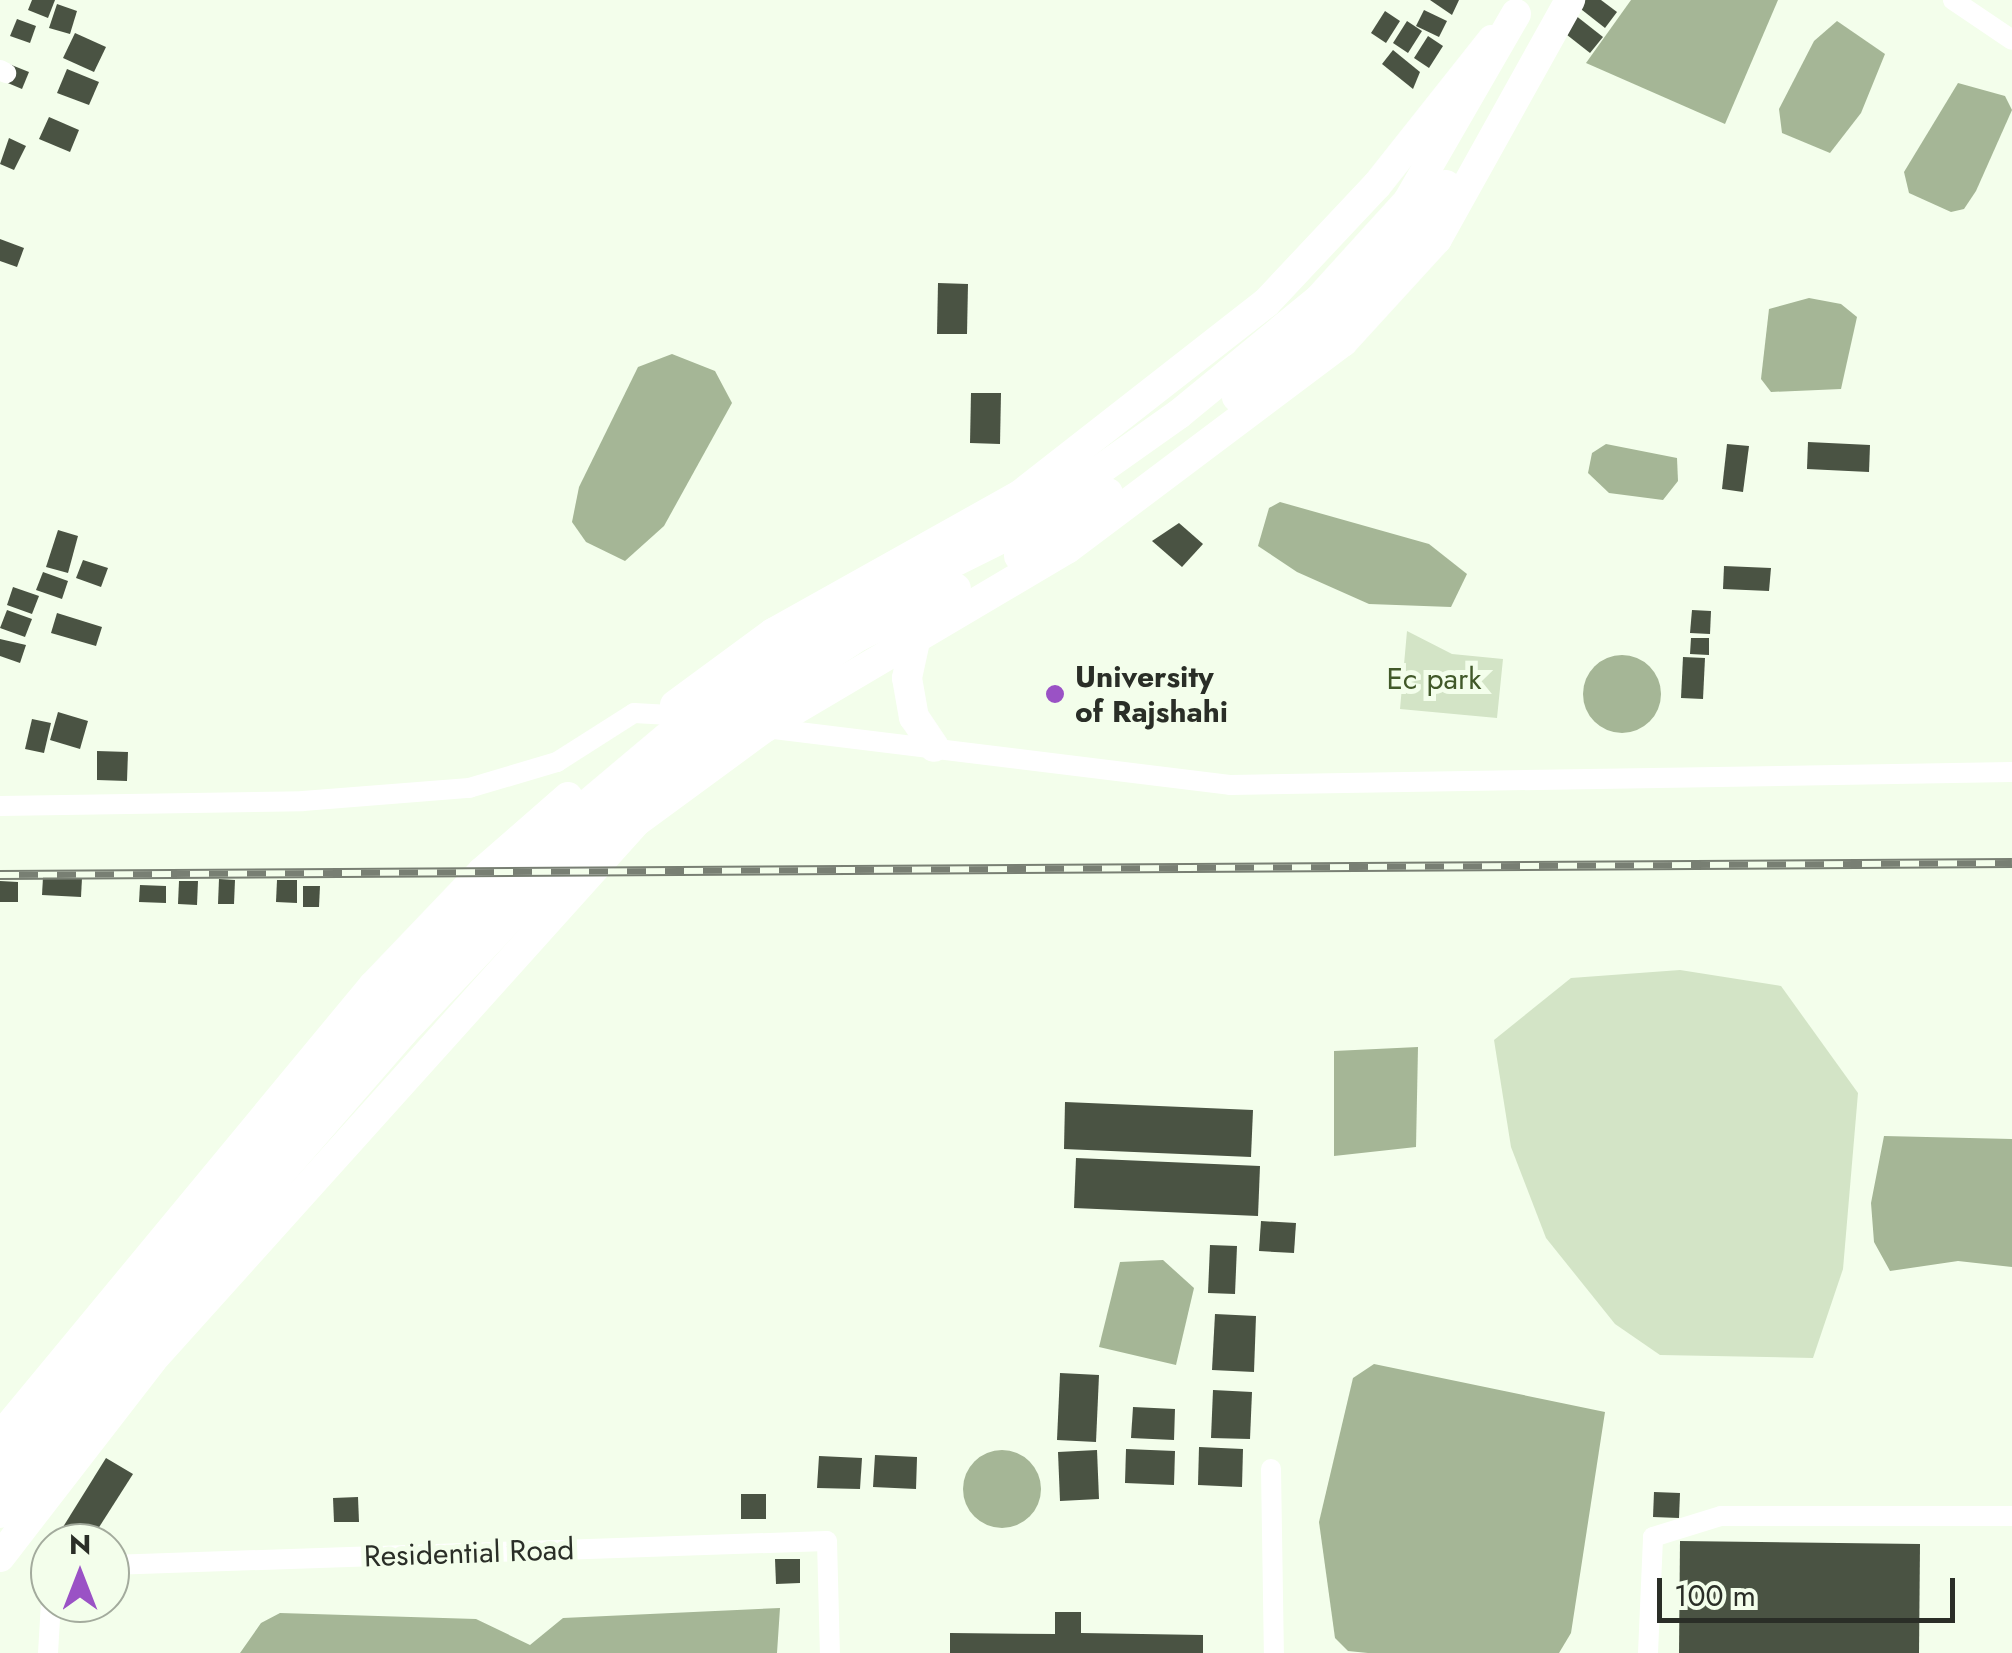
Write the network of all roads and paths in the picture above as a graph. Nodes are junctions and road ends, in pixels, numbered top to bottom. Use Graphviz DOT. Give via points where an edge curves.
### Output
graph roads {
  1 [pos="1570,0"];
  2 [pos="1953,0"];
  3 [pos="1522,7"];
  4 [pos="1547,39"];
  5 [pos="2012,40"];
  6 [pos="1491,92"];
  7 [pos="916,632"];
  8 [pos="666,712"];
  9 [pos="764,728"];
  10 [pos="934,748"];
  11 [pos="2012,772"];
  12 [pos="0,806"];
  13 [pos="0,1437"];
  14 [pos="1272,1469"];
  15 [pos="0,1474"];
  16 [pos="0,1513"];
  17 [pos="2012,1516"];
  18 [pos="0,1557"];
  19 [pos="130,1564"];
  20 [pos="50,1623"];
  21 [pos="48,1653"];
  22 [pos="830,1653"];
  23 [pos="1274,1653"];
  24 [pos="1648,1653"];
  1 -- 4 [label="main road"];
  2 -- 5 [label="street"];
  3 -- 6 [label="main road"];
  3 -- 8 [label="main road" via="1377,186 1266,303 1020,495 773,633"];
  4 -- 6 [label="main road"];
  4 -- 7 [label="main road" via="1436,238 1342,342 1067,549"];
  6 -- 15 [label="main road" via="1408,200 1318,300 1179,414 1008,536 847,616 692,716 577,813 385,1016 79,1369"];
  6 -- 16 [label="main road" via="1428,215 1348,302 1194,433 1020,556 860,636 706,736 593,830 403,1032 98,1384"];
  7 -- 9 [label="main road"];
  7 -- 10 [label="main road" via="907,678 914,717"];
  8 -- 9 [label="street"];
  8 -- 12 [label="street" via="634,713 557,762 469,788 303,801"];
  8 -- 13 [label="main road" via="482,872 373,986"];
  9 -- 10 [label="street"];
  9 -- 18 [label="main road" via="636,822 588,871 152,1360"];
  10 -- 11 [label="street" via="1230,785"];
  14 -- 23 [label="street"];
  17 -- 24 [label="street" via="1720,1516 1654,1538"];
  19 -- 22 [label="street, Residential Road" via="827,1541"];
  20 -- 21 [label="street"];
}
